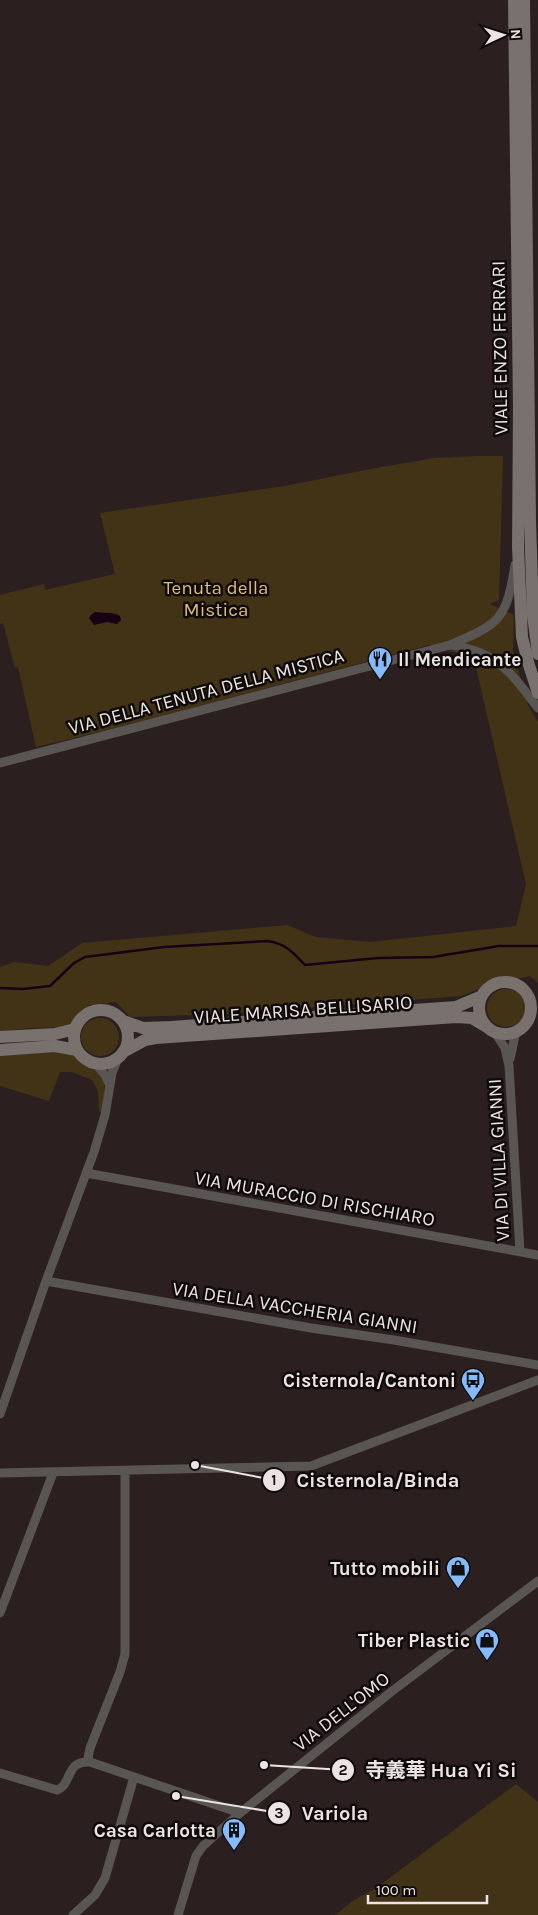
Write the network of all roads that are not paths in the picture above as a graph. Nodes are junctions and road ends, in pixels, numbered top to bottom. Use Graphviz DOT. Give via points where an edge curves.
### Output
graph roads {
  1 [pos="514,0"];
  2 [pos="524,0"];
  3 [pos="518,546"];
  4 [pos="450,645"];
  5 [pos="538,654"];
  6 [pos="538,693"];
  7 [pos="538,708"];
  8 [pos="0,763"];
  9 [pos="532,995"];
  10 [pos="482,996"];
  11 [pos="533,1018"];
  12 [pos="123,1021"];
  13 [pos="75,1029"];
  14 [pos="491,1029"];
  15 [pos="516,1031"];
  16 [pos="0,1037"];
  17 [pos="0,1050"];
  18 [pos="77,1050"];
  19 [pos="121,1055"];
  20 [pos="96,1064"];
  21 [pos="509,1066"];
  22 [pos="110,1086"];
  23 [pos="86,1173"];
  24 [pos="520,1252"];
  25 [pos="538,1255"];
  26 [pos="46,1281"];
  27 [pos="538,1365"];
  28 [pos="538,1369"];
  29 [pos="538,1380"];
  30 [pos="0,1414"];
  31 [pos="126,1471"];
  32 [pos="0,1473"];
  33 [pos="53,1473"];
  34 [pos="538,1581"];
  35 [pos="0,1613"];
  36 [pos="90,1762"];
  37 [pos="0,1773"];
  38 [pos="134,1777"];
  39 [pos="240,1813"];
  40 [pos="73,1915"];
  41 [pos="178,1915"];
  1 -- 3 [label="main road, VIALE ENZO FERRARI"];
  2 -- 5 [label="main road, VIALE ENZO FERRARI" via="530,511 533,615"];
  3 -- 4 [label="street, VIA DELLA TENUTA DELLA MISTICA" via="509,599 503,612 489,626"];
  3 -- 6 [label="main road, VIALE ENZO FERRARI" via="522,637"];
  4 -- 7 [label="street, VIA DELLA TENUTA DELLA MISTICA" via="482,653 498,663"];
  4 -- 8 [label="street, VIA DELLA TENUTA DELLA MISTICA"];
  9 -- 10 [label="main road" via="516,984 505,982 491,986"];
  9 -- 11 [label="main road"];
  10 -- 12 [label="main road, VIALE MARISA BELLISARIO" via="456,1006 170,1028 143,1028"];
  10 -- 14 [label="main road" via="482,1020"];
  11 -- 15 [label="main road"];
  12 -- 13 [label="main road" via="109,1011 100,1010 84,1015"];
  12 -- 19 [label="main road" via="128,1037"];
  13 -- 16 [label="main road" via="55,1034"];
  13 -- 18 [label="main road"];
  14 -- 15 [label="main road" via="505,1033"];
  14 -- 19 [label="main road, VIALE MARISA BELLISARIO" via="466,1017 446,1017 156,1038 145,1040"];
  14 -- 21 [label="street, VIA DI VILLA GIANNI" via="505,1048"];
  15 -- 21 [label="street, VIA DI VILLA GIANNI"];
  17 -- 18 [label="main road" via="55,1046"];
  18 -- 20 [label="main road"];
  19 -- 20 [label="main road" via="111,1062"];
  19 -- 22 [label="street"];
  20 -- 22 [label="street"];
  21 -- 24 [label="street, VIA DI VILLA GIANNI"];
  22 -- 23 [label="street"];
  23 -- 24 [label="street, VIA MURACCIO DI RISCHIARO"];
  23 -- 26 [label="street"];
  24 -- 25 [label="street, VIA MURACCIO DI RISCHIARO"];
  26 -- 27 [label="street, VIA DELLA VACCHERIA GIANNI"];
  26 -- 30 [label="street"];
  27 -- 28 [label="street"];
  29 -- 31 [label="street" via="310,1466"];
  31 -- 33 [label="street"];
  31 -- 36 [label="street" via="125,1654 90,1748"];
  32 -- 33 [label="street"];
  33 -- 35 [label="street"];
  34 -- 39 [label="street, VIA DELL'OMO" via="391,1692"];
  36 -- 37 [label="street" via="74,1766 63,1787 57,1790"];
  36 -- 38 [label="street"];
  38 -- 39 [label="street"];
  38 -- 40 [label="street" via="105,1878 93,1898"];
  39 -- 41 [label="street, VIA DELL'OMO" via="198,1852"];
}
